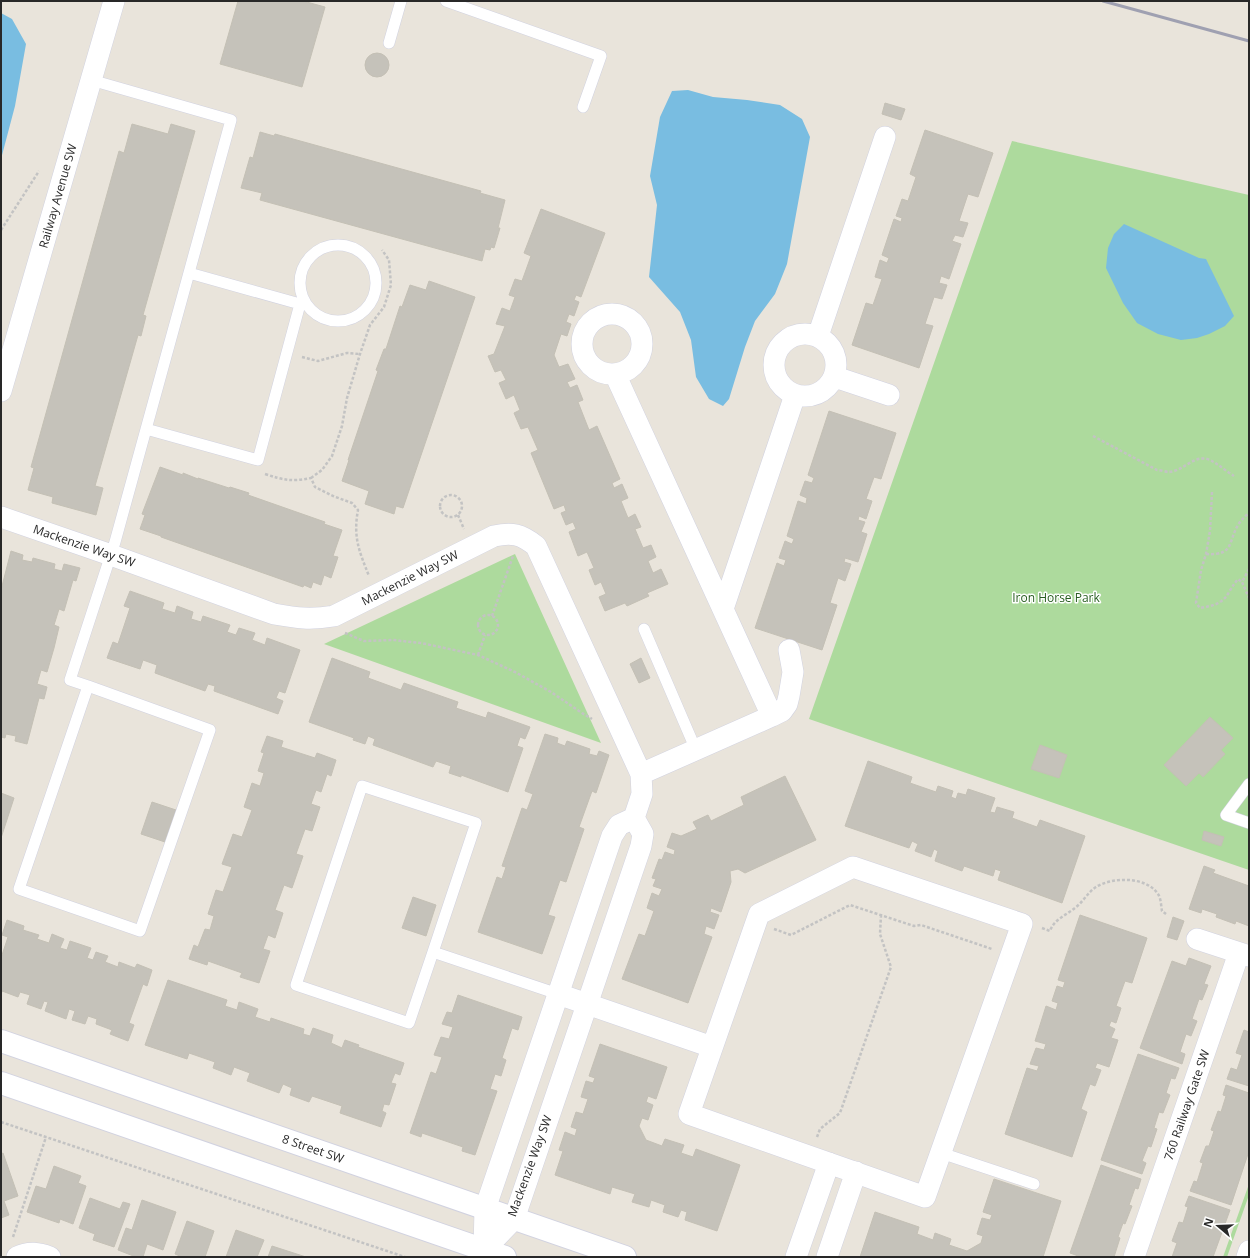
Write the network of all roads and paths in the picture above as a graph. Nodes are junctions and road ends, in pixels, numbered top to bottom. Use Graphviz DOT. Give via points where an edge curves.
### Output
graph roads {
  1 [pos="114,1"];
  2 [pos="401,1"];
  3 [pos="446,1"];
  4 [pos="389,43"];
  5 [pos="91,80"];
  6 [pos="583,107"];
  7 [pos="885,137"];
  8 [pos="39,171"];
  9 [pos="1,230"];
  10 [pos="382,250"];
  11 [pos="189,273"];
  12 [pos="301,300"];
  13 [pos="818,336"];
  14 [pos="286,354"];
  15 [pos="360,354"];
  16 [pos="615,374"];
  17 [pos="835,376"];
  18 [pos="1,391"];
  19 [pos="889,395"];
  20 [pos="795,396"];
  21 [pos="146,429"];
  22 [pos="1093,436"];
  23 [pos="263,474"];
  24 [pos="1234,476"];
  25 [pos="311,478"];
  26 [pos="1212,492"];
  27 [pos="442,512"];
  28 [pos="1249,514"];
  29 [pos="1,517"];
  30 [pos="521,536"];
  31 [pos="1206,554"];
  32 [pos="111,555"];
  33 [pos="1249,569"];
  34 [pos="372,582"];
  35 [pos="1242,582"];
  36 [pos="1249,598"];
  37 [pos="723,609"];
  38 [pos="492,616"];
  39 [pos="644,629"];
  40 [pos="343,633"];
  41 [pos="485,635"];
  42 [pos="789,650"];
  43 [pos="478,656"];
  44 [pos="88,686"];
  45 [pos="772,716"];
  46 [pos="593,719"];
  47 [pos="696,750"];
  48 [pos="641,774"];
  49 [pos="1249,784"];
  50 [pos="634,818"];
  51 [pos="1249,823"];
  52 [pos="1166,914"];
  53 [pos="881,916"];
  54 [pos="756,924"];
  55 [pos="1022,924"];
  56 [pos="1197,939"];
  57 [pos="433,952"];
  58 [pos="1244,954"];
  59 [pos="1011,956"];
  60 [pos="558,994"];
  61 [pos="587,1004"];
  62 [pos="1,1041"];
  63 [pos="712,1047"];
  64 [pos="1,1083"];
  65 [pos="1,1122"];
  66 [pos="46,1137"];
  67 [pos="940,1153"];
  68 [pos="820,1160"];
  69 [pos="856,1172"];
  70 [pos="1034,1184"];
  71 [pos="485,1209"];
  72 [pos="514,1219"];
  73 [pos="14,1250"];
  74 [pos="484,1250"];
  75 [pos="1249,1251"];
  76 [pos="50,1257"];
  77 [pos="404,1257"];
  78 [pos="505,1257"];
  79 [pos="625,1257"];
  80 [pos="796,1257"];
  81 [pos="827,1257"];
  82 [pos="1134,1257"];
  83 [pos="1247,1257"];
  1 -- 5 [label="street, Railway Avenue SW"];
  2 -- 4 [label="lane"];
  3 -- 6 [label="lane" via="601,56"];
  5 -- 11 [label="lane" via="231,120"];
  5 -- 18 [label="street, Railway Avenue SW"];
  7 -- 13 [label="street"];
  8 -- 9 [label="path"];
  10 -- 15 [label="path" via="389,260 391,285 384,306 370,325"];
  11 -- 12 [label="lane"];
  11 -- 21 [label="lane"];
  12 -- 12 [label="lane" via="302,273 315,253 326,247 338,245 361,252 370,262 375,273 376,286 373,298 366,309 356,317 344,321 332,320 320,316"];
  12 -- 14 [label="lane"];
  13 -- 17 [label="street" via="828,343 835,353"];
  13 -- 20 [label="street" via="806,333 793,336 783,343 776,354 774,366 777,379 784,389"];
  14 -- 15 [label="path" via="318,361 347,354"];
  14 -- 21 [label="lane" via="258,460"];
  15 -- 25 [label="path" via="332,456 322,470"];
  16 -- 37 [label="street"];
  17 -- 19 [label="street"];
  17 -- 20 [label="street" via="829,387 819,394"];
  20 -- 37 [label="street"];
  21 -- 32 [label="lane"];
  22 -- 24 [label="path" via="1157,470 1179,470 1200,459 1210,460"];
  23 -- 25 [label="path" via="281,480"];
  25 -- 34 [label="path" via="315,487 352,502 358,510 355,524 357,547"];
  26 -- 31 [label="path"];
  27 -- 27 [label="path" via="440,504 444,497 453,494 460,499 462,508 458,515 449,517"];
  28 -- 31 [label="path" via="1246,514 1236,528 1231,545 1226,551 1218,555"];
  29 -- 32 [label="street, Mackenzie Way SW"];
  30 -- 32 [label="street, Mackenzie Way SW" via="494,536 334,616 318,619 298,619 274,614"];
  30 -- 38 [label="path"];
  30 -- 48 [label="street" via="536,546"];
  31 -- 35 [label="path" via="1197,590 1196,603 1200,608 1222,602 1238,579"];
  32 -- 44 [label="lane" via="70,680"];
  33 -- 35 [label="path"];
  35 -- 36 [label="path"];
  37 -- 45 [label="street"];
  38 -- 41 [label="path" via="498,622 498,628 494,634"];
  38 -- 41 [label="path" via="484,616 480,620 478,626"];
  39 -- 47 [label="lane"];
  40 -- 43 [label="path" via="364,641 393,640 421,643"];
  41 -- 43 [label="path"];
  42 -- 45 [label="street" via="793,672 788,704"];
  43 -- 46 [label="path" via="515,672"];
  44 -- 44 [label="lane" via="210,730 140,931 19,889"];
  45 -- 47 [label="street"];
  47 -- 48 [label="street"];
  48 -- 50 [label="street" via="642,794"];
  49 -- 51 [label="lane" via="1226,814"];
  50 -- 60 [label="street" via="619,825 612,836"];
  50 -- 61 [label="street, Mackenzie Way SW" via="643,834 641,846"];
  52 -- 55 [label="path" via="1162,911 1159,895 1155,890 1138,881 1120,881 1103,883 1094,889 1080,905 1052,924 1050,931"];
  53 -- 54 [label="path" via="850,905 791,935"];
  53 -- 59 [label="path" via="914,926 921,925"];
  53 -- 68 [label="path" via="880,934 891,967 840,1113 820,1129"];
  54 -- 55 [label="street" via="759,914 853,867"];
  54 -- 63 [label="street"];
  55 -- 59 [label="street"];
  56 -- 58 [label="street, 760 Railway Gate SW"];
  57 -- 57 [label="lane" via="409,1023 296,985 362,786 476,823"];
  57 -- 60 [label="lane"];
  58 -- 82 [label="street, 760 Railway Gate SW"];
  59 -- 67 [label="street"];
  60 -- 61 [label="street"];
  60 -- 71 [label="street"];
  61 -- 63 [label="street"];
  61 -- 72 [label="street, Mackenzie Way SW"];
  62 -- 71 [label="main road, 8 Street SW"];
  63 -- 68 [label="street" via="689,1114"];
  64 -- 74 [label="main road"];
  65 -- 66 [label="path"];
  66 -- 73 [label="path"];
  66 -- 77 [label="path"];
  67 -- 69 [label="street" via="925,1197"];
  67 -- 70 [label="lane"];
  68 -- 69 [label="street"];
  68 -- 80 [label="street"];
  69 -- 81 [label="street"];
  71 -- 72 [label="main road, 8 Street SW"];
  71 -- 74 [label="street"];
  72 -- 74 [label="street, Mackenzie Way SW"];
  72 -- 79 [label="main road, 8 Street SW"];
  73 -- 76 [label="street"];
  74 -- 78 [label="main road"];
  75 -- 83 [label="street"];
}
